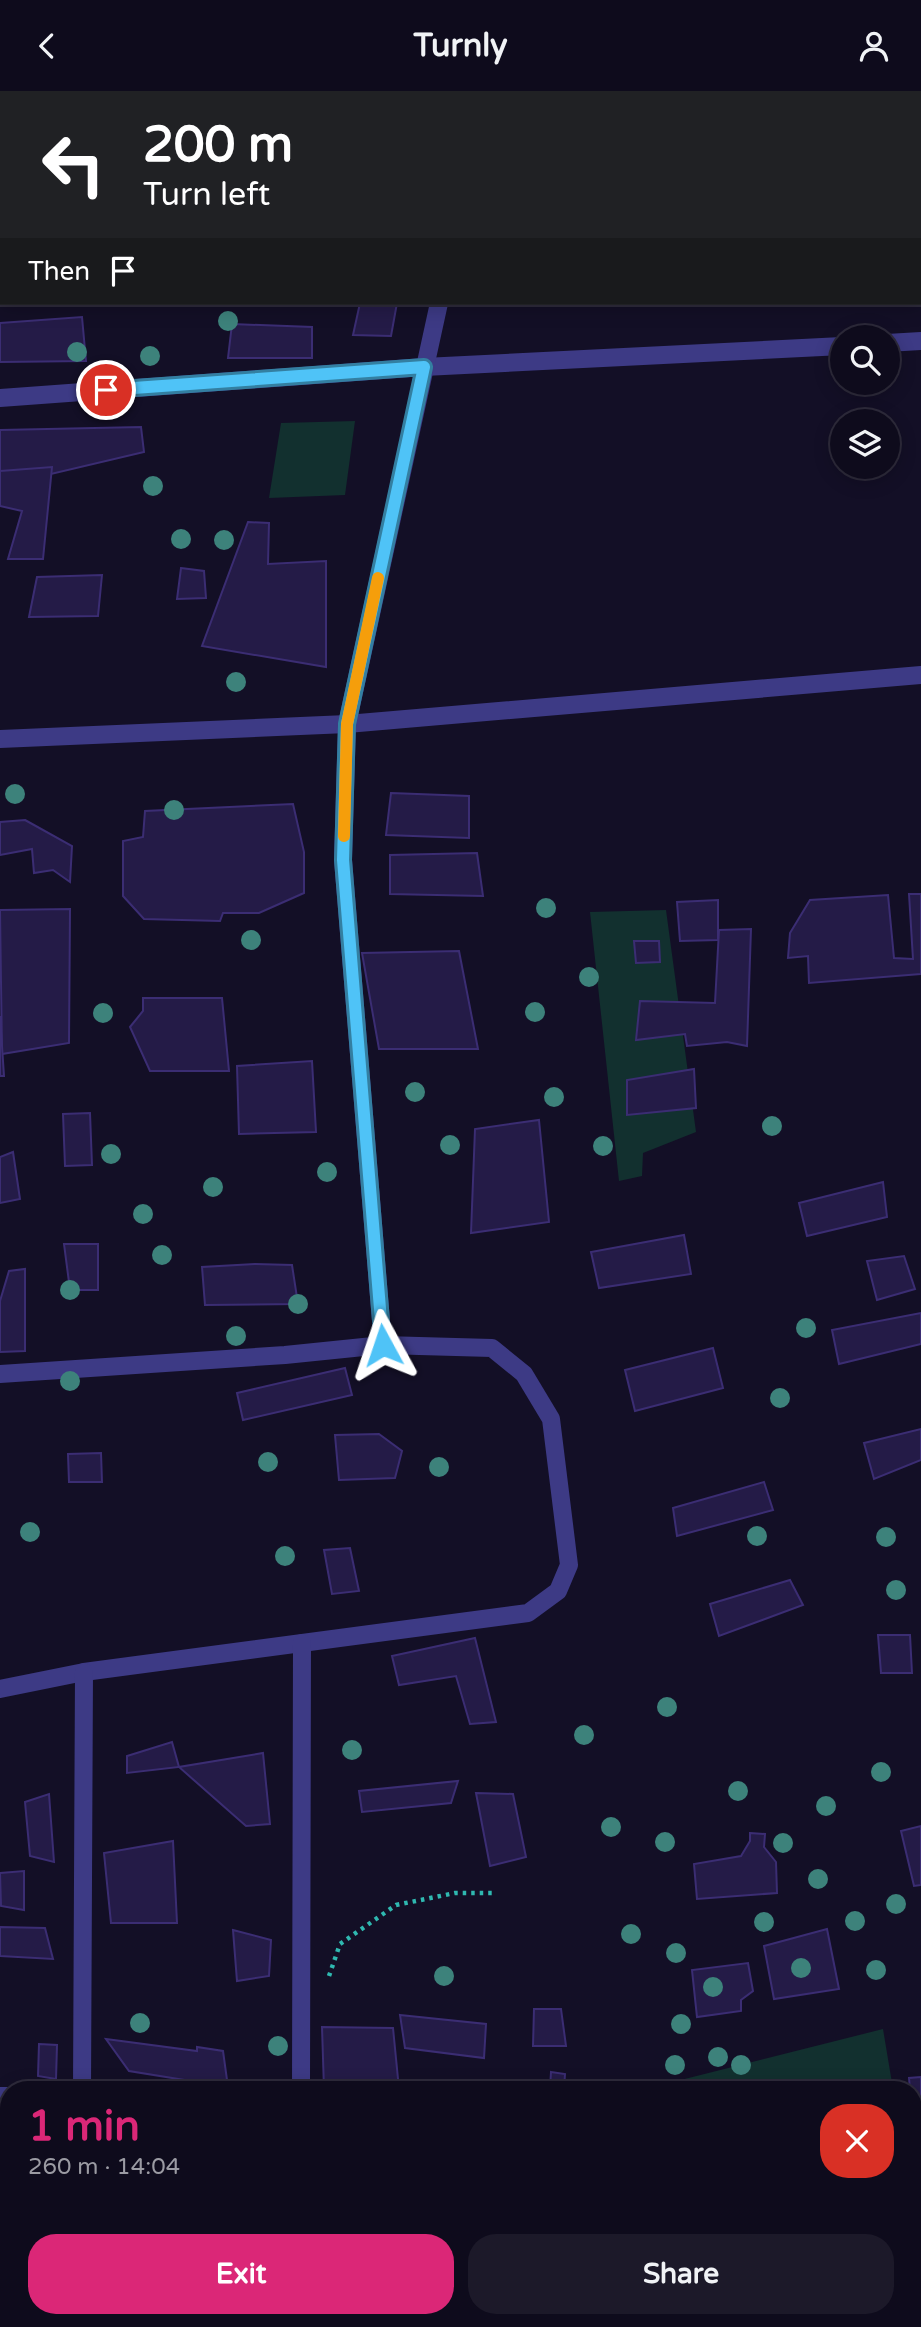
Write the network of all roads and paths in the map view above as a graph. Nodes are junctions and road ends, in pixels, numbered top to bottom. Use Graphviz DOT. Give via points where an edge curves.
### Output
graph roads {
  1 [pos="439,305"];
  2 [pos="921,341"];
  3 [pos="900,342"];
  4 [pos="830,347"];
  5 [pos="424,367"];
  6 [pos="0,398"];
  7 [pos="921,675"];
  8 [pos="347,724"];
  9 [pos="0,739"];
  10 [pos="383,1345"];
  11 [pos="0,1374"];
  12 [pos="302,1643"];
  13 [pos="84,1672"];
  14 [pos="0,1689"];
  15 [pos="494,1893"];
  16 [pos="324,1989"];
  17 [pos="82,2081"];
  18 [pos="301,2081"];
  1 -- 5 [label="street"];
  2 -- 3 [label="street"];
  4 -- 5 [label="street"];
  5 -- 6 [label="street"];
  5 -- 8 [label="street"];
  7 -- 8 [label="street"];
  8 -- 9 [label="street"];
  8 -- 10 [label="street" via="343,860"];
  10 -- 11 [label="street"];
  10 -- 12 [label="street" via="492,1348 524,1374 551,1419 569,1565 558,1591 528,1613"];
  12 -- 13 [label="street"];
  12 -- 18 [label="street"];
  13 -- 14 [label="street"];
  13 -- 17 [label="street"];
  15 -- 16 [label="path" via="455,1893 396,1905 340,1944"];
}
